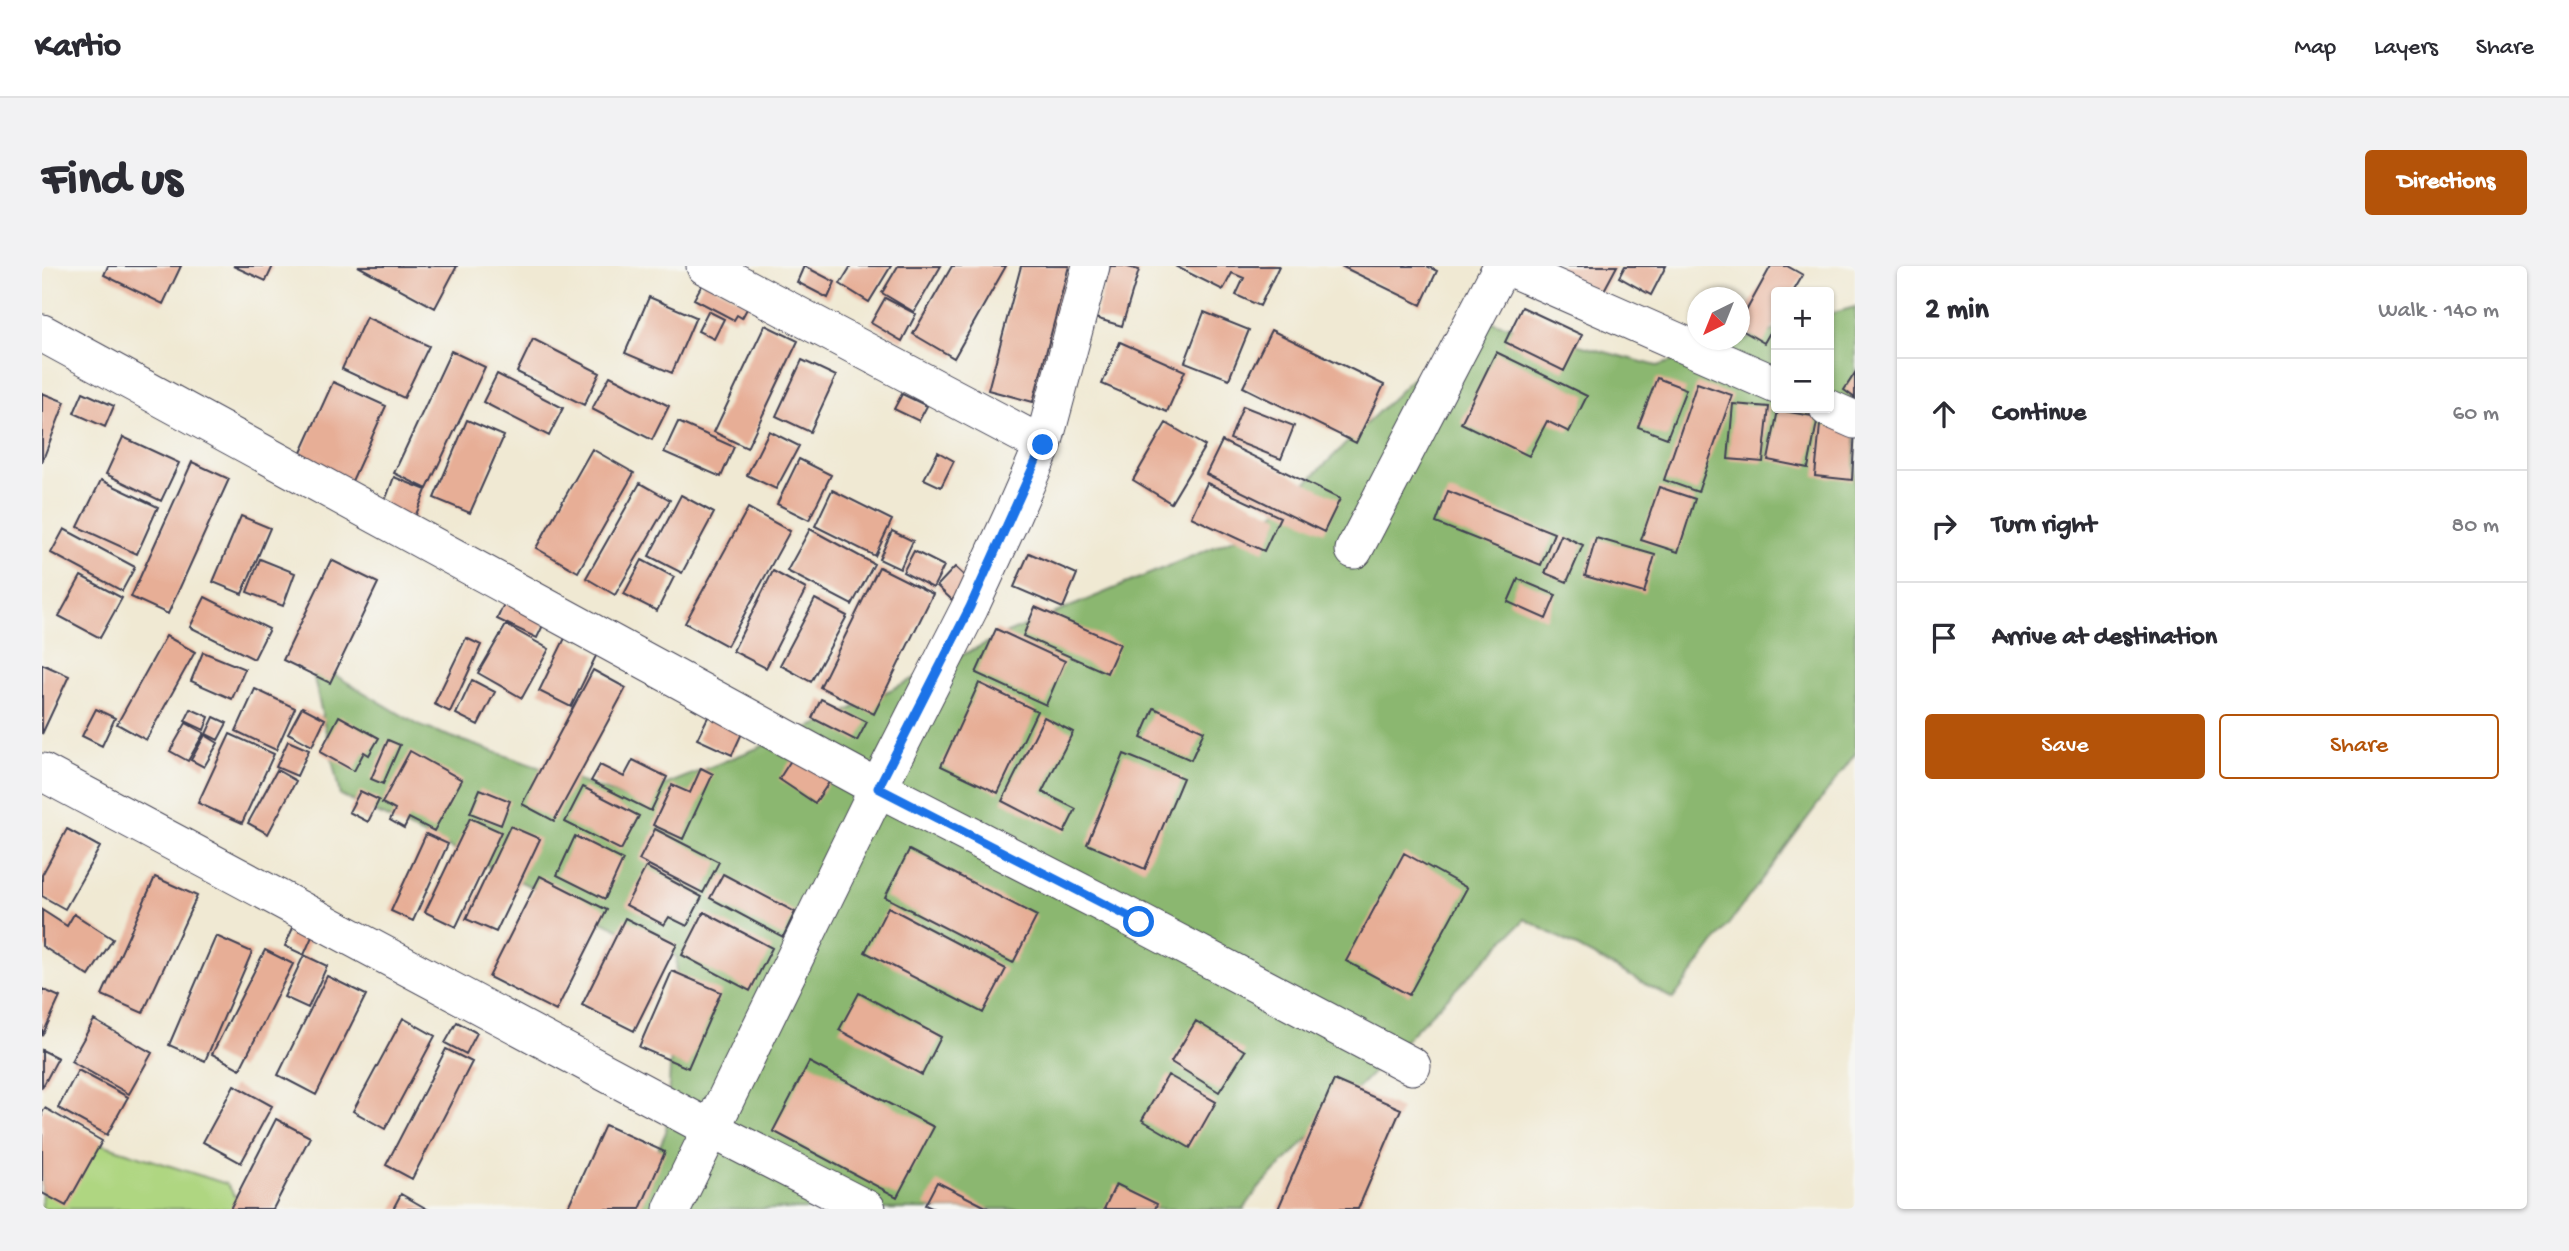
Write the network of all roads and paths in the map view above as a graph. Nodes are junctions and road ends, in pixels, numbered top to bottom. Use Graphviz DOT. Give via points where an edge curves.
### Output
graph roads {
  1 [pos="705,266"];
  2 [pos="1091,266"];
  3 [pos="1504,266"];
  4 [pos="42,333"];
  5 [pos="1771,383"];
  6 [pos="1834,411"];
  7 [pos="1855,420"];
  8 [pos="1043,445"];
  9 [pos="1354,550"];
  10 [pos="44,777"];
  11 [pos="878,788"];
  12 [pos="1412,1066"];
  13 [pos="711,1129"];
  14 [pos="672,1209"];
  15 [pos="867,1209"];
  1 -- 8 [label="street"];
  2 -- 8 [label="street"];
  3 -- 5 [label="street"];
  3 -- 9 [label="street"];
  4 -- 11 [label="street"];
  6 -- 7 [label="street"];
  8 -- 11 [label="street" via="970,607"];
  10 -- 13 [label="street"];
  11 -- 12 [label="street"];
  11 -- 13 [label="street"];
  13 -- 14 [label="street"];
  13 -- 15 [label="street"];
}
